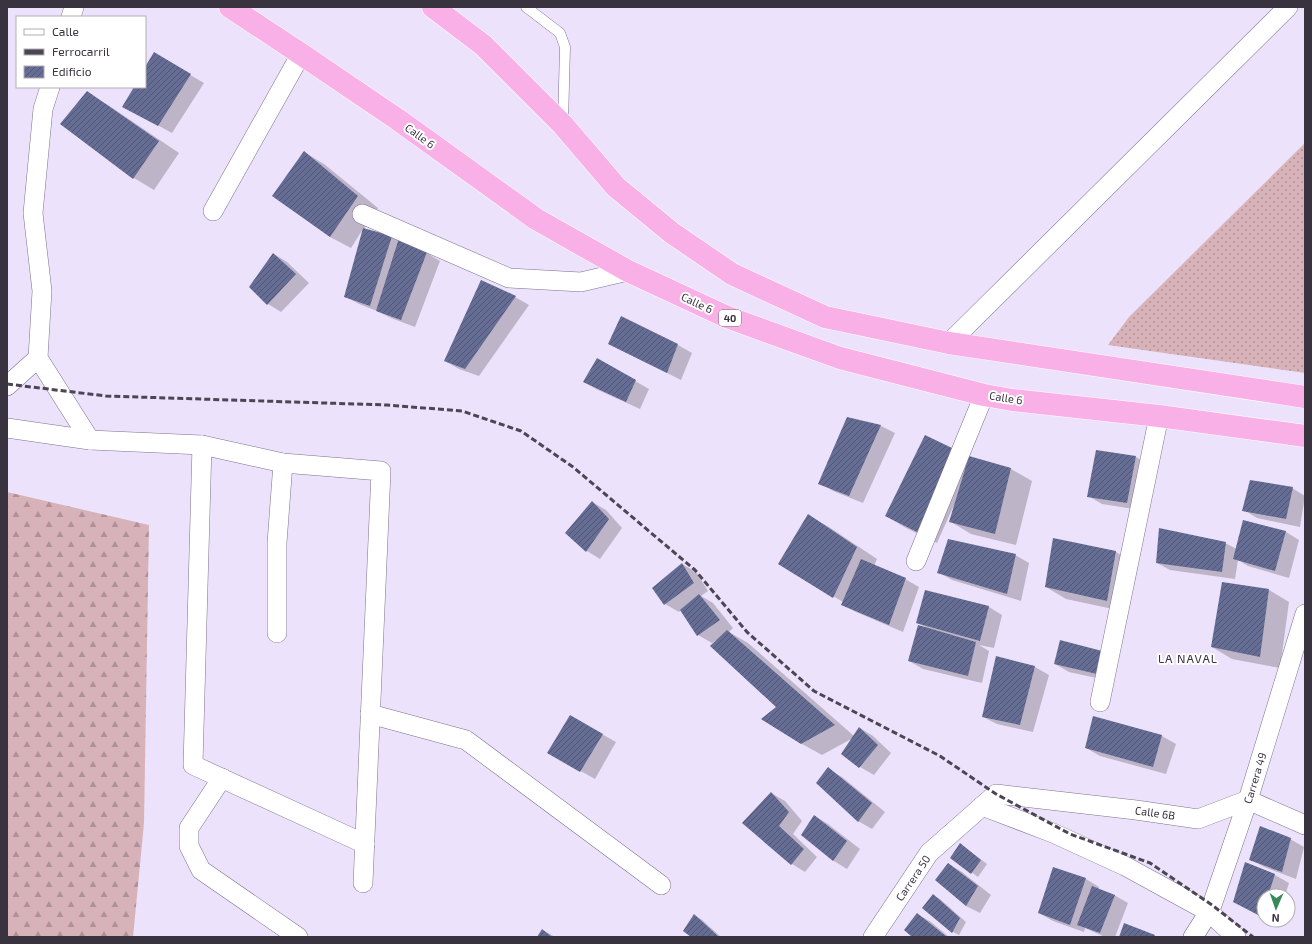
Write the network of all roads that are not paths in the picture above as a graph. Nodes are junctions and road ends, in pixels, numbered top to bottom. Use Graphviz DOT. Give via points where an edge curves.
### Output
graph roads {
  1 [pos="230,7"];
  2 [pos="433,7"];
  3 [pos="526,7"];
  4 [pos="1288,7"];
  5 [pos="301,54"];
  6 [pos="50,88"];
  7 [pos="563,125"];
  8 [pos="213,211"];
  9 [pos="362,214"];
  10 [pos="628,271"];
  11 [pos="949,344"];
  12 [pos="38,358"];
  13 [pos="7,386"];
  14 [pos="984,395"];
  15 [pos="1305,398"];
  16 [pos="1158,416"];
  17 [pos="7,428"];
  18 [pos="1305,436"];
  19 [pos="90,440"];
  20 [pos="202,445"];
  21 [pos="283,463"];
  22 [pos="916,560"];
  23 [pos="1305,614"];
  24 [pos="277,633"];
  25 [pos="1100,702"];
  26 [pos="370,714"];
  27 [pos="222,778"];
  28 [pos="996,794"];
  29 [pos="1248,800"];
  30 [pos="982,806"];
  31 [pos="1305,825"];
  32 [pos="365,844"];
  33 [pos="363,883"];
  34 [pos="661,885"];
  35 [pos="1209,912"];
  36 [pos="298,937"];
  37 [pos="873,937"];
  38 [pos="1193,937"];
  39 [pos="1236,937"];
  1 -- 5 [label="highway, Calle 6 / 40"];
  2 -- 7 [label="highway" via="483,45"];
  3 -- 7 [label="lane" via="560,33 565,47"];
  4 -- 11 [label="street"];
  5 -- 8 [label="street"];
  5 -- 10 [label="highway, Calle 6 / 40" via="536,218"];
  6 -- 12 [label="street" via="43,109 33,213 42,292"];
  7 -- 11 [label="highway" via="616,187 672,233 732,274 825,317"];
  9 -- 10 [label="street" via="509,278 581,282"];
  10 -- 14 [label="highway, Calle 6 / 40" via="727,317 840,358"];
  11 -- 15 [label="highway"];
  12 -- 13 [label="street"];
  12 -- 19 [label="street"];
  14 -- 16 [label="highway, Calle 6 / 40"];
  14 -- 22 [label="street"];
  16 -- 18 [label="highway, Calle 6 / 40"];
  16 -- 25 [label="street"];
  17 -- 19 [label="street"];
  19 -- 20 [label="street"];
  20 -- 21 [label="street"];
  20 -- 27 [label="street" via="193,765"];
  21 -- 24 [label="street" via="277,543"];
  21 -- 26 [label="street" via="381,471"];
  23 -- 29 [label="street, Carrera 49"];
  26 -- 32 [label="street"];
  26 -- 34 [label="street" via="466,740"];
  27 -- 32 [label="street"];
  27 -- 36 [label="street" via="189,828 189,846 201,870"];
  28 -- 29 [label="street, Calle 6B" via="1198,819"];
  28 -- 30 [label="street, Carrera 50"];
  29 -- 31 [label="street"];
  29 -- 35 [label="street, Carrera 49"];
  30 -- 35 [label="street" via="1053,833 1125,866"];
  30 -- 37 [label="street, Carrera 50" via="929,853"];
  32 -- 33 [label="street"];
  35 -- 38 [label="street, Carrera 49"];
  35 -- 39 [label="street"];
}
